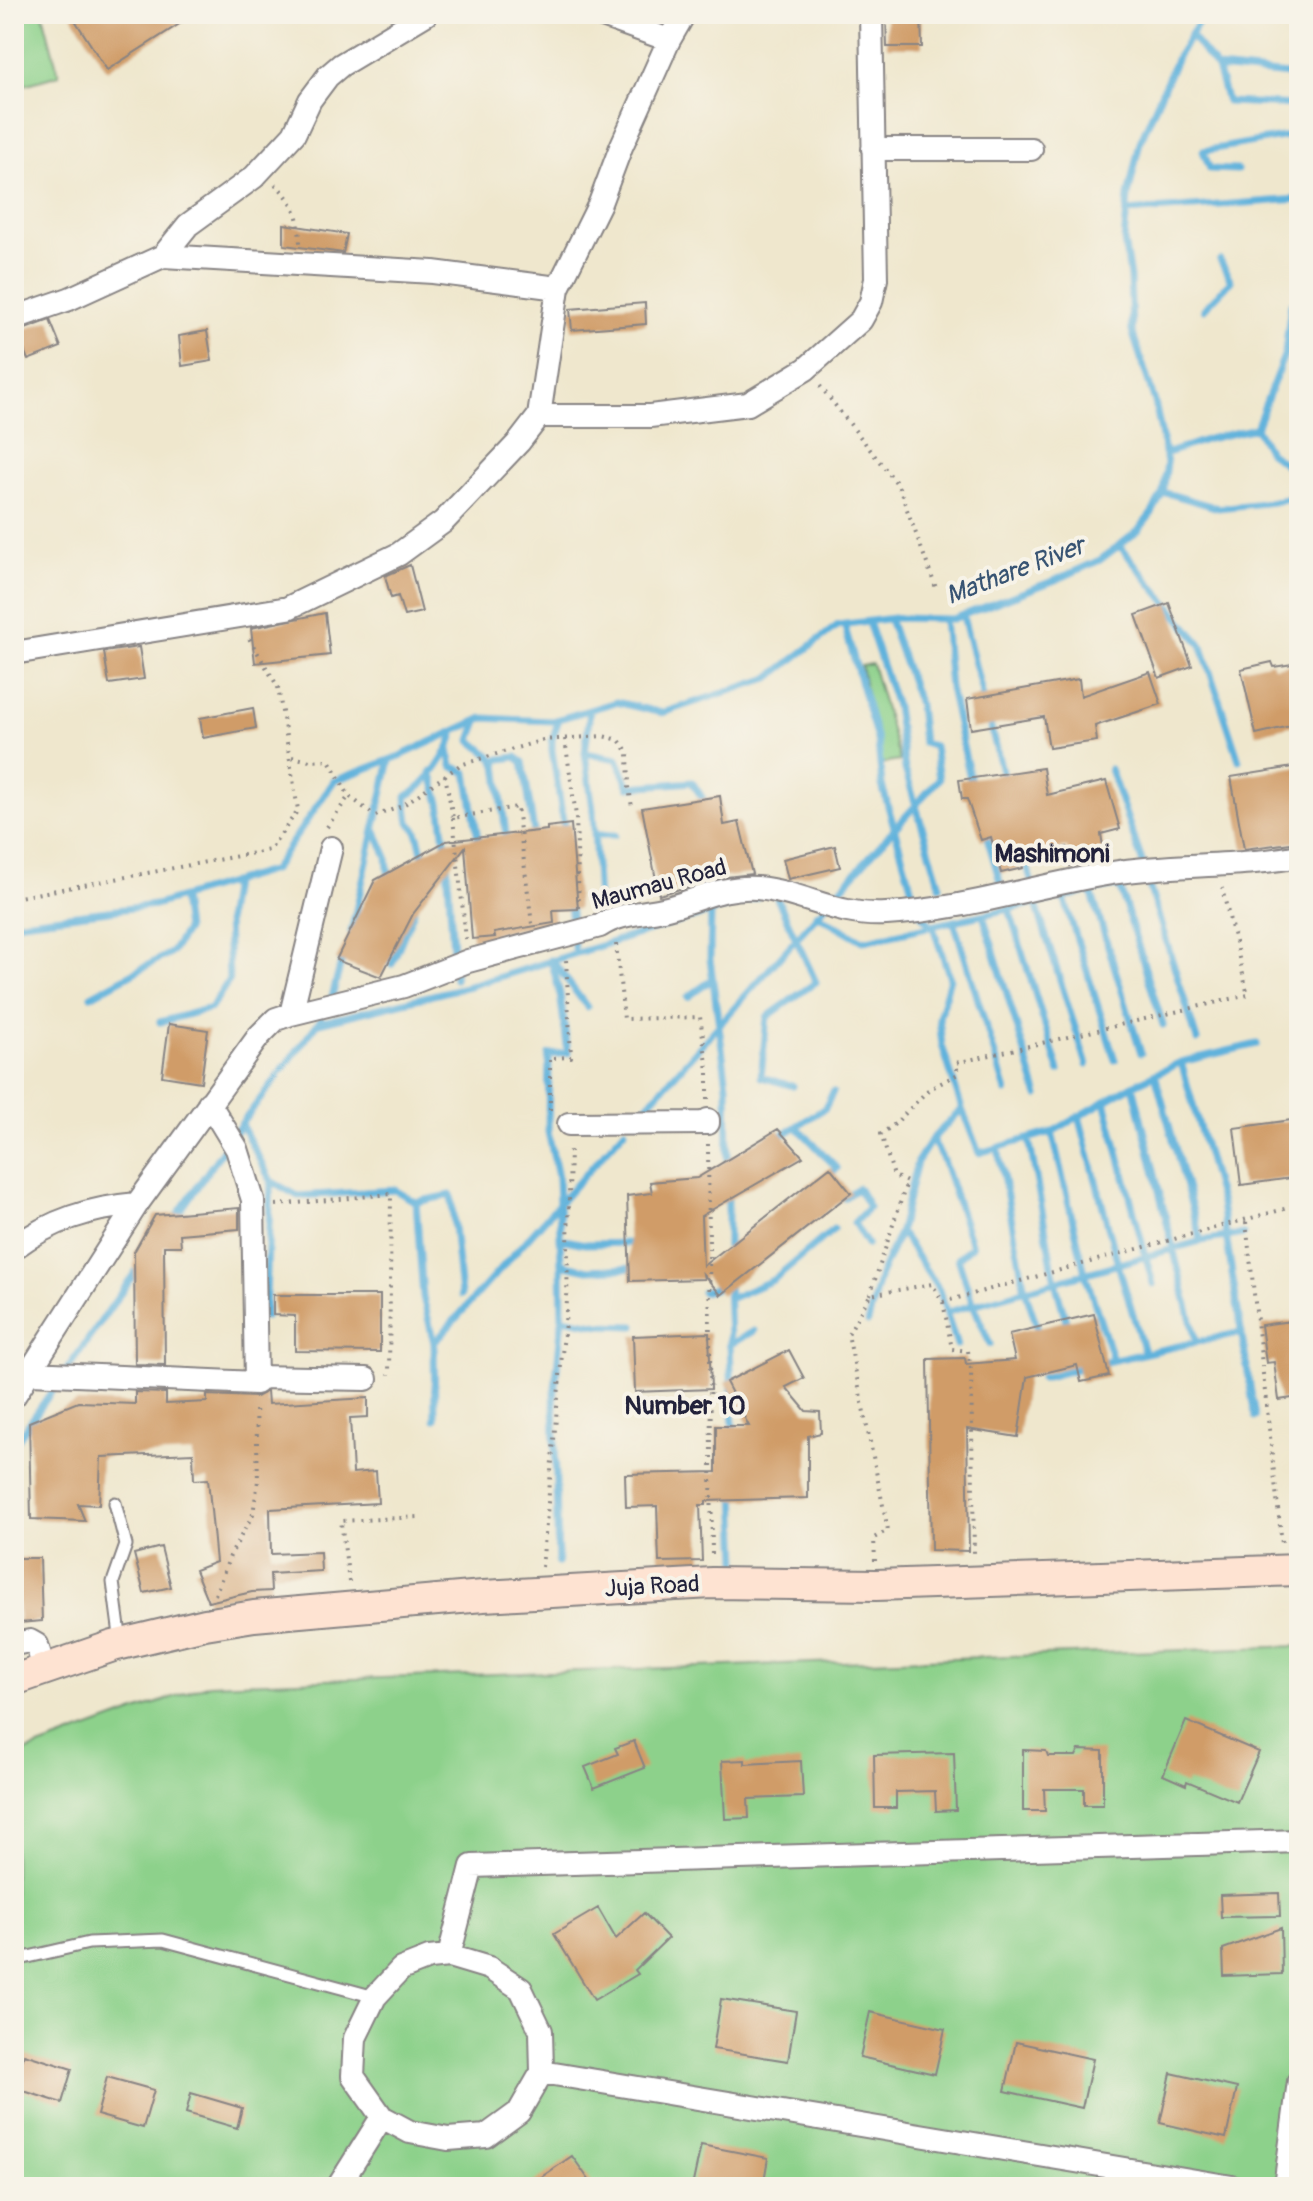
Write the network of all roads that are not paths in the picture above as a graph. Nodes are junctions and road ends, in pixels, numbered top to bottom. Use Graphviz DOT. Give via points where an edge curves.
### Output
graph roads {
  1 [pos="426,14"];
  2 [pos="597,14"];
  3 [pos="684,14"];
  4 [pos="871,14"];
  5 [pos="669,40"];
  6 [pos="873,149"];
  7 [pos="1031,149"];
  8 [pos="163,256"];
  9 [pos="558,288"];
  10 [pos="14,318"];
  11 [pos="539,416"];
  12 [pos="14,653"];
  13 [pos="331,848"];
  14 [pos="1299,856"];
  15 [pos="284,1017"];
  16 [pos="209,1103"];
  17 [pos="708,1120"];
  18 [pos="569,1124"];
  19 [pos="137,1204"];
  20 [pos="14,1248"];
  21 [pos="31,1373"];
  22 [pos="366,1379"];
  23 [pos="256,1380"];
  24 [pos="14,1396"];
  25 [pos="115,1503"];
  26 [pos="1292,1570"];
  27 [pos="14,1644"];
  28 [pos="121,1644"];
  29 [pos="44,1669"];
  30 [pos="14,1680"];
  31 [pos="1299,1841"];
  32 [pos="449,1956"];
  33 [pos="14,1963"];
  34 [pos="375,1997"];
  35 [pos="542,2072"];
  36 [pos="1299,2081"];
  37 [pos="382,2117"];
  38 [pos="338,2187"];
  39 [pos="1232,2187"];
  40 [pos="1285,2187"];
  1 -- 8 [label="street" via="328,76 294,134 254,177 188,225"];
  2 -- 5 [label="street"];
  3 -- 5 [label="street"];
  4 -- 6 [label="street"];
  5 -- 9 [label="street"];
  6 -- 7 [label="street"];
  6 -- 11 [label="street" via="876,279 871,302 861,320 806,369 748,404 650,416"];
  8 -- 9 [label="street" via="433,272"];
  8 -- 10 [label="street"];
  9 -- 11 [label="street"];
  11 -- 12 [label="street" via="443,522 399,554 288,608"];
  13 -- 15 [label="street"];
  14 -- 15 [label="street, Maumau Road" via="1113,873 884,914 825,907 755,887 724,890 665,909 613,917 600,926 468,961 404,986"];
  15 -- 16 [label="street" via="259,1036"];
  16 -- 19 [label="street"];
  16 -- 23 [label="street" via="237,1149 254,1209"];
  17 -- 18 [label="street"];
  19 -- 20 [label="street" via="58,1221"];
  19 -- 21 [label="street"];
  21 -- 23 [label="street"];
  21 -- 24 [label="street"];
  22 -- 23 [label="street"];
  25 -- 28 [label="lane" via="126,1545 113,1582"];
  26 -- 28 [label="main road, Juja Road" via="876,1585 712,1583 540,1593 254,1616"];
  27 -- 29 [label="street" via="37,1645"];
  28 -- 29 [label="main road, Juja Road"];
  29 -- 30 [label="main road, Juja Road"];
  31 -- 32 [label="street" via="472,1866"];
  32 -- 34 [label="street" via="401,1969"];
  32 -- 35 [label="street" via="489,1968 521,1989 541,2031"];
  33 -- 34 [label="lane" via="89,1943 163,1940"];
  34 -- 37 [label="street" via="355,2038 353,2076"];
  35 -- 37 [label="street" via="519,2112 486,2136 448,2139 410,2132"];
  35 -- 39 [label="street"];
  36 -- 40 [label="street"];
  37 -- 38 [label="street"];
}
